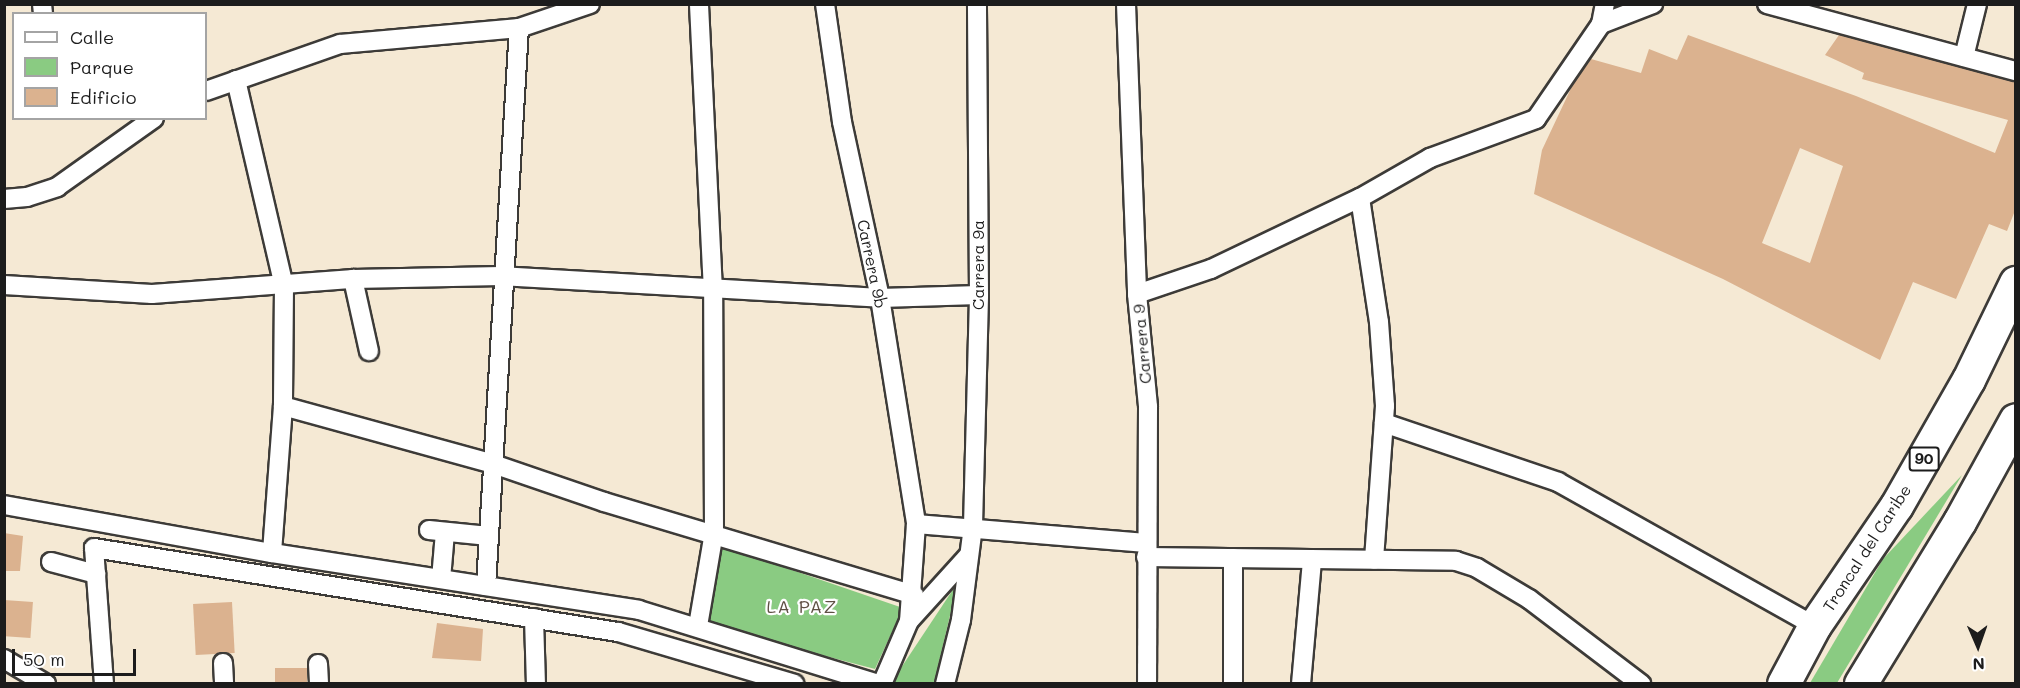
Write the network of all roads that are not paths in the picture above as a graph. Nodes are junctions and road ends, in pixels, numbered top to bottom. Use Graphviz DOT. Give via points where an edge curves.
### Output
graph roads {
  1 [pos="590,4"];
  2 [pos="699,4"];
  3 [pos="825,4"];
  4 [pos="977,4"];
  5 [pos="1126,4"];
  6 [pos="1605,4"];
  7 [pos="1653,4"];
  8 [pos="1767,4"];
  9 [pos="1977,4"];
  10 [pos="1601,24"];
  11 [pos="519,28"];
  12 [pos="1964,57"];
  13 [pos="2016,71"];
  14 [pos="236,80"];
  15 [pos="207,91"];
  16 [pos="151,120"];
  17 [pos="1360,198"];
  18 [pos="4,199"];
  19 [pos="501,276"];
  20 [pos="353,279"];
  21 [pos="2016,284"];
  22 [pos="4,285"];
  23 [pos="284,286"];
  24 [pos="713,291"];
  25 [pos="1137,294"];
  26 [pos="979,295"];
  27 [pos="880,298"];
  28 [pos="369,351"];
  29 [pos="283,406"];
  30 [pos="2016,420"];
  31 [pos="1383,423"];
  32 [pos="493,464"];
  33 [pos="4,506"];
  34 [pos="916,524"];
  35 [pos="973,526"];
  36 [pos="714,532"];
  37 [pos="489,536"];
  38 [pos="1146,550"];
  39 [pos="272,553"];
  40 [pos="969,555"];
  41 [pos="1233,558"];
  42 [pos="1312,560"];
  43 [pos="1374,560"];
  44 [pos="51,562"];
  45 [pos="96,574"];
  46 [pos="441,579"];
  47 [pos="486,586"];
  48 [pos="914,595"];
  49 [pos="534,618"];
  50 [pos="909,621"];
  51 [pos="698,626"];
  52 [pos="1815,626"];
  53 [pos="4,659"];
  54 [pos="223,663"];
  55 [pos="318,664"];
  56 [pos="46,684"];
  57 [pos="104,684"];
  58 [pos="224,684"];
  59 [pos="319,684"];
  60 [pos="536,684"];
  61 [pos="795,684"];
  62 [pos="880,684"];
  63 [pos="945,684"];
  64 [pos="1146,684"];
  65 [pos="1233,684"];
  66 [pos="1301,684"];
  67 [pos="1641,684"];
  68 [pos="1784,684"];
  69 [pos="1861,684"];
  1 -- 11 [label="street"];
  2 -- 24 [label="street"];
  3 -- 27 [label="street, Carrera 9b" via="842,122"];
  4 -- 26 [label="street, Carrera 9a"];
  5 -- 25 [label="street, Carrera 9"];
  6 -- 10 [label="street"];
  7 -- 10 [label="street"];
  8 -- 12 [label="street"];
  9 -- 12 [label="street"];
  10 -- 17 [label="street" via="1536,119 1430,158"];
  11 -- 14 [label="street" via="340,44"];
  11 -- 19 [label="street"];
  12 -- 13 [label="street"];
  14 -- 15 [label="street"];
  14 -- 23 [label="street"];
  16 -- 18 [label="street" via="57,187 27,197"];
  17 -- 25 [label="street" via="1211,269"];
  17 -- 31 [label="street" via="1379,322"];
  19 -- 20 [label="street"];
  19 -- 24 [label="street"];
  19 -- 32 [label="street"];
  20 -- 23 [label="street"];
  20 -- 28 [label="street"];
  21 -- 52 [label="highway, Troncal del Caribe / 90" via="1969,380 1897,506"];
  22 -- 23 [label="street" via="152,294"];
  23 -- 29 [label="street"];
  24 -- 27 [label="street"];
  24 -- 36 [label="street"];
  25 -- 38 [label="street, Carrera 9" via="1148,407"];
  26 -- 27 [label="street"];
  26 -- 35 [label="street, Carrera 9a"];
  27 -- 34 [label="street, Carrera 9b"];
  29 -- 32 [label="street"];
  29 -- 39 [label="street"];
  30 -- 69 [label="highway" via="1960,522"];
  31 -- 43 [label="street"];
  31 -- 52 [label="street" via="1558,482"];
  32 -- 36 [label="street" via="604,502"];
  32 -- 37 [label="street"];
  33 -- 39 [label="street"];
  34 -- 35 [label="street"];
  34 -- 48 [label="street, Carrera 9b"];
  35 -- 38 [label="street"];
  35 -- 40 [label="street, Carrera 9a"];
  36 -- 48 [label="street"];
  36 -- 51 [label="street"];
  37 -- 46 [label="street" via="437,531"];
  37 -- 47 [label="street"];
  38 -- 41 [label="street"];
  38 -- 64 [label="street, Carrera 9"];
  39 -- 46 [label="street"];
  40 -- 50 [label="street"];
  40 -- 63 [label="street, Carrera 9a" via="962,620"];
  41 -- 42 [label="street"];
  41 -- 65 [label="street"];
  42 -- 43 [label="street"];
  42 -- 66 [label="street"];
  43 -- 67 [label="street" via="1456,561 1477,568 1529,598"];
  44 -- 45 [label="street"];
  45 -- 49 [label="street" via="94,548"];
  45 -- 57 [label="street"];
  46 -- 47 [label="street"];
  47 -- 51 [label="street" via="639,610"];
  48 -- 50 [label="street, Carrera 9b"];
  49 -- 60 [label="street"];
  49 -- 61 [label="street" via="618,632"];
  50 -- 62 [label="street"];
  51 -- 62 [label="street"];
  52 -- 68 [label="highway, Troncal del Caribe / 90"];
  53 -- 56 [label="street"];
  54 -- 58 [label="street"];
  55 -- 59 [label="street"];
}
